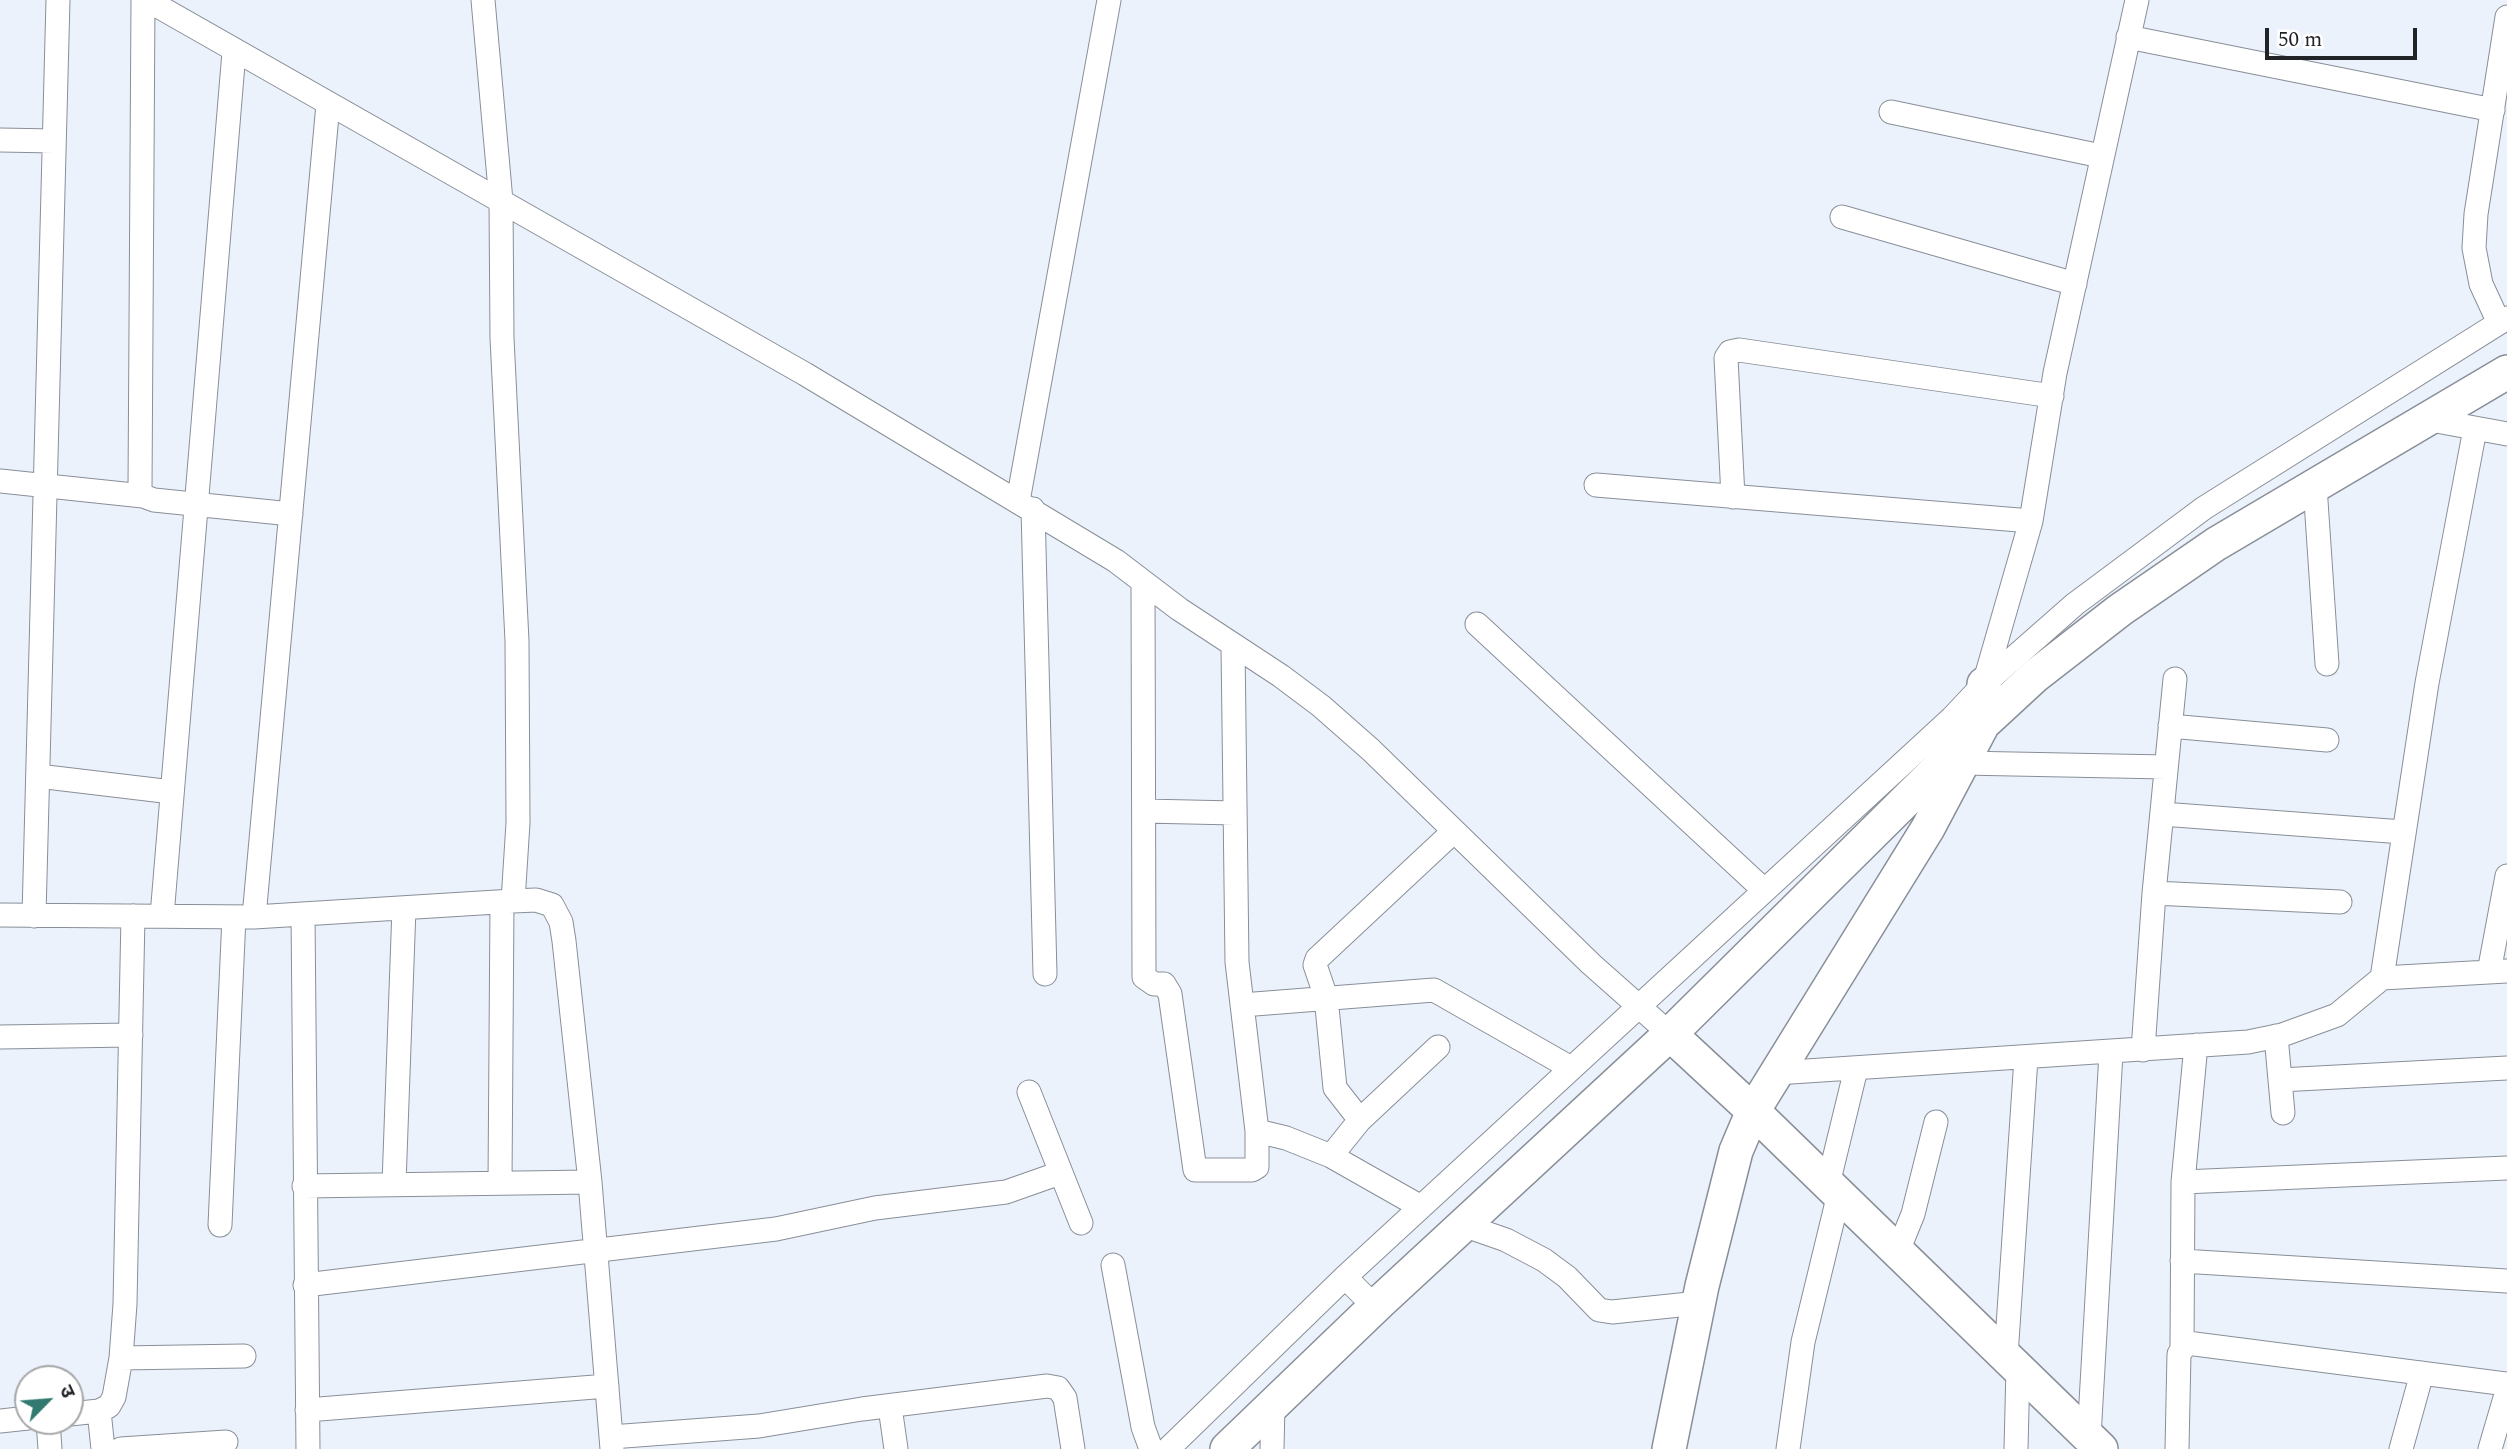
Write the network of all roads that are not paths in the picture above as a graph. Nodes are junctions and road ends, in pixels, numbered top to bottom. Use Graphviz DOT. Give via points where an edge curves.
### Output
graph roads {
  1 [pos="58,0"];
  2 [pos="145,0"];
  3 [pos="483,0"];
  4 [pos="1109,0"];
  5 [pos="2137,0"];
  6 [pos="2507,17"];
  7 [pos="2128,37"];
  8 [pos="234,52"];
  9 [pos="328,104"];
  10 [pos="2493,110"];
  11 [pos="1891,112"];
  12 [pos="0,140"];
  13 [pos="54,141"];
  14 [pos="2101,156"];
  15 [pos="501,201"];
  16 [pos="1842,217"];
  17 [pos="2075,284"];
  18 [pos="2503,321"];
  19 [pos="2507,372"];
  20 [pos="2052,396"];
  21 [pos="2431,420"];
  22 [pos="2475,429"];
  23 [pos="2507,435"];
  24 [pos="0,481"];
  25 [pos="1597,485"];
  26 [pos="2315,486"];
  27 [pos="44,487"];
  28 [pos="143,496"];
  29 [pos="1733,496"];
  30 [pos="1026,505"];
  31 [pos="196,506"];
  32 [pos="291,514"];
  33 [pos="2031,521"];
  34 [pos="1143,582"];
  35 [pos="1476,624"];
  36 [pos="1233,645"];
  37 [pos="2328,664"];
  38 [pos="2175,680"];
  39 [pos="1984,705"];
  40 [pos="2171,726"];
  41 [pos="2327,740"];
  42 [pos="1962,763"];
  43 [pos="2166,767"];
  44 [pos="38,776"];
  45 [pos="172,793"];
  46 [pos="1144,811"];
  47 [pos="1235,813"];
  48 [pos="2162,814"];
  49 [pos="1453,832"];
  50 [pos="2403,832"];
  51 [pos="2507,876"];
  52 [pos="1764,890"];
  53 [pos="2154,893"];
  54 [pos="507,901"];
  55 [pos="2340,902"];
  56 [pos="404,908"];
  57 [pos="303,914"];
  58 [pos="0,915"];
  59 [pos="34,915"];
  60 [pos="133,916"];
  61 [pos="162,916"];
  62 [pos="244,917"];
  63 [pos="2498,971"];
  64 [pos="1045,974"];
  65 [pos="2382,978"];
  66 [pos="1326,997"];
  67 [pos="1242,1005"];
  68 [pos="1655,1020"];
  69 [pos="131,1035"];
  70 [pos="2276,1036"];
  71 [pos="0,1037"];
  72 [pos="2196,1045"];
  73 [pos="1438,1047"];
  74 [pos="2143,1050"];
  75 [pos="2110,1053"];
  76 [pos="2026,1058"];
  77 [pos="1571,1068"];
  78 [pos="2507,1068"];
  79 [pos="1856,1069"];
  80 [pos="1776,1073"];
  81 [pos="2280,1080"];
  82 [pos="1029,1092"];
  83 [pos="1753,1111"];
  84 [pos="2283,1113"];
  85 [pos="1360,1120"];
  86 [pos="1937,1122"];
  87 [pos="1256,1131"];
  88 [pos="1331,1156"];
  89 [pos="2507,1168"];
  90 [pos="1060,1172"];
  91 [pos="590,1182"];
  92 [pos="2183,1182"];
  93 [pos="500,1183"];
  94 [pos="394,1184"];
  95 [pos="304,1185"];
  96 [pos="1834,1189"];
  97 [pos="1421,1207"];
  98 [pos="1081,1223"];
  99 [pos="220,1225"];
  100 [pos="1464,1225"];
  101 [pos="1898,1251"];
  102 [pos="596,1253"];
  103 [pos="2182,1261"];
  104 [pos="1113,1265"];
  105 [pos="2507,1281"];
  106 [pos="304,1285"];
  107 [pos="1359,1291"];
  108 [pos="1699,1303"];
  109 [pos="2182,1346"];
  110 [pos="244,1356"];
  111 [pos="121,1357"];
  112 [pos="2012,1362"];
  113 [pos="2422,1373"];
  114 [pos="2507,1384"];
  115 [pos="607,1386"];
  116 [pos="2507,1391"];
  117 [pos="1273,1404"];
  118 [pos="890,1407"];
  119 [pos="307,1410"];
  120 [pos="99,1411"];
  121 [pos="84,1413"];
  122 [pos="725,1439"];
  123 [pos="226,1443"];
  124 [pos="612,1443"];
  125 [pos="2095,1443"];
  126 [pos="103,1449"];
  127 [pos="121,1449"];
  128 [pos="308,1449"];
  129 [pos="896,1449"];
  130 [pos="1073,1449"];
  131 [pos="1151,1449"];
  132 [pos="1168,1449"];
  133 [pos="1227,1449"];
  134 [pos="1272,1449"];
  135 [pos="1669,1449"];
  136 [pos="1788,1449"];
  137 [pos="2016,1449"];
  138 [pos="2177,1449"];
  139 [pos="2401,1449"];
  140 [pos="2490,1449"];
  1 -- 13 [label="street"];
  2 -- 8 [label="street"];
  2 -- 28 [label="street"];
  3 -- 15 [label="street"];
  4 -- 30 [label="street"];
  5 -- 7 [label="street"];
  6 -- 10 [label="street"];
  7 -- 10 [label="street"];
  7 -- 14 [label="street"];
  8 -- 9 [label="street"];
  8 -- 31 [label="street"];
  9 -- 15 [label="street"];
  9 -- 32 [label="street"];
  10 -- 18 [label="street" via="2474,248 2481,284"];
  11 -- 14 [label="street"];
  12 -- 13 [label="street"];
  13 -- 27 [label="street"];
  14 -- 17 [label="street"];
  15 -- 30 [label="street"];
  15 -- 54 [label="street" via="502,338 517,641 518,823"];
  16 -- 17 [label="street"];
  17 -- 20 [label="street"];
  18 -- 39 [label="street" via="2204,508 2075,604"];
  19 -- 21 [label="street"];
  20 -- 29 [label="street" via="1730,352 1726,358"];
  20 -- 33 [label="street"];
  21 -- 22 [label="street"];
  21 -- 26 [label="street"];
  22 -- 23 [label="street"];
  22 -- 50 [label="street"];
  24 -- 27 [label="street"];
  25 -- 29 [label="street"];
  26 -- 37 [label="street"];
  26 -- 39 [label="street" via="2216,544 2035,676"];
  27 -- 28 [label="street"];
  27 -- 44 [label="street"];
  28 -- 31 [label="street"];
  29 -- 33 [label="street"];
  30 -- 34 [label="street"];
  30 -- 64 [label="street"];
  31 -- 32 [label="street"];
  31 -- 45 [label="street"];
  32 -- 62 [label="street"];
  33 -- 39 [label="street"];
  34 -- 36 [label="street"];
  34 -- 46 [label="street"];
  35 -- 52 [label="street"];
  36 -- 47 [label="street"];
  36 -- 49 [label="street" via="1321,706"];
  38 -- 40 [label="street"];
  39 -- 42 [label="street"];
  39 -- 52 [label="street" via="1952,718"];
  39 -- 68 [label="street"];
  40 -- 41 [label="street"];
  40 -- 43 [label="street"];
  42 -- 43 [label="street"];
  42 -- 80 [label="street" via="1928,828"];
  43 -- 48 [label="street"];
  44 -- 45 [label="street"];
  44 -- 59 [label="street"];
  45 -- 61 [label="street"];
  46 -- 47 [label="street"];
  46 -- 87 [label="street" via="1144,977 1164,984 1170,994 1193,1166 1202,1172 1252,1170 1257,1167"];
  47 -- 67 [label="street"];
  48 -- 50 [label="street"];
  48 -- 53 [label="street"];
  49 -- 66 [label="street" via="1317,959"];
  49 -- 68 [label="street"];
  50 -- 65 [label="street"];
  51 -- 63 [label="street"];
  52 -- 68 [label="street"];
  53 -- 55 [label="street"];
  53 -- 74 [label="street"];
  54 -- 56 [label="street"];
  54 -- 91 [label="street" via="536,900 552,905 561,922"];
  54 -- 93 [label="street"];
  56 -- 57 [label="street"];
  56 -- 94 [label="street"];
  57 -- 62 [label="street"];
  57 -- 95 [label="street"];
  58 -- 59 [label="street"];
  59 -- 60 [label="street"];
  60 -- 61 [label="street"];
  60 -- 69 [label="street"];
  61 -- 62 [label="street"];
  62 -- 99 [label="street"];
  63 -- 65 [label="street"];
  65 -- 70 [label="street" via="2337,1015"];
  66 -- 67 [label="street"];
  66 -- 77 [label="street" via="1434,990"];
  66 -- 85 [label="street" via="1335,1088"];
  67 -- 87 [label="street"];
  68 -- 77 [label="street"];
  68 -- 83 [label="street"];
  68 -- 100 [label="street"];
  69 -- 71 [label="street"];
  69 -- 111 [label="street"];
  70 -- 72 [label="street"];
  70 -- 81 [label="street"];
  72 -- 74 [label="street"];
  72 -- 92 [label="street"];
  73 -- 85 [label="street"];
  74 -- 75 [label="street"];
  75 -- 76 [label="street"];
  75 -- 125 [label="street"];
  76 -- 79 [label="street"];
  76 -- 112 [label="street"];
  77 -- 97 [label="street"];
  78 -- 81 [label="street"];
  79 -- 80 [label="street"];
  79 -- 96 [label="street"];
  80 -- 83 [label="street"];
  81 -- 84 [label="street"];
  82 -- 90 [label="street"];
  83 -- 96 [label="street"];
  83 -- 108 [label="street" via="1736,1151"];
  85 -- 88 [label="street"];
  86 -- 101 [label="street" via="1913,1214"];
  87 -- 88 [label="street"];
  88 -- 97 [label="street"];
  89 -- 92 [label="street"];
  90 -- 98 [label="street"];
  90 -- 102 [label="street" via="1006,1192 948,1197 776,1229"];
  91 -- 93 [label="street"];
  91 -- 102 [label="street"];
  92 -- 103 [label="street"];
  93 -- 94 [label="street"];
  94 -- 95 [label="street"];
  95 -- 106 [label="street"];
  96 -- 101 [label="street"];
  96 -- 136 [label="street" via="1803,1342"];
  97 -- 107 [label="street"];
  100 -- 107 [label="street"];
  100 -- 108 [label="street" via="1544,1260 1599,1310"];
  101 -- 112 [label="street"];
  102 -- 106 [label="street"];
  102 -- 115 [label="street"];
  103 -- 105 [label="street"];
  103 -- 109 [label="street"];
  104 -- 131 [label="street"];
  106 -- 119 [label="street"];
  107 -- 117 [label="street"];
  107 -- 132 [label="street"];
  108 -- 135 [label="street"];
  109 -- 113 [label="street" via="2193,1342"];
  109 -- 138 [label="street"];
  110 -- 111 [label="street"];
  111 -- 120 [label="street" via="114,1397"];
  112 -- 125 [label="street"];
  112 -- 137 [label="street"];
  113 -- 114 [label="street"];
  113 -- 139 [label="street"];
  115 -- 119 [label="street"];
  115 -- 124 [label="street"];
  116 -- 140 [label="street"];
  117 -- 133 [label="street"];
  117 -- 134 [label="street"];
  118 -- 122 [label="street"];
  118 -- 129 [label="street"];
  118 -- 130 [label="street" via="1058,1388 1065,1398"];
  119 -- 128 [label="street"];
  120 -- 121 [label="street"];
  120 -- 126 [label="street"];
  122 -- 124 [label="street"];
  123 -- 127 [label="street"];
}
